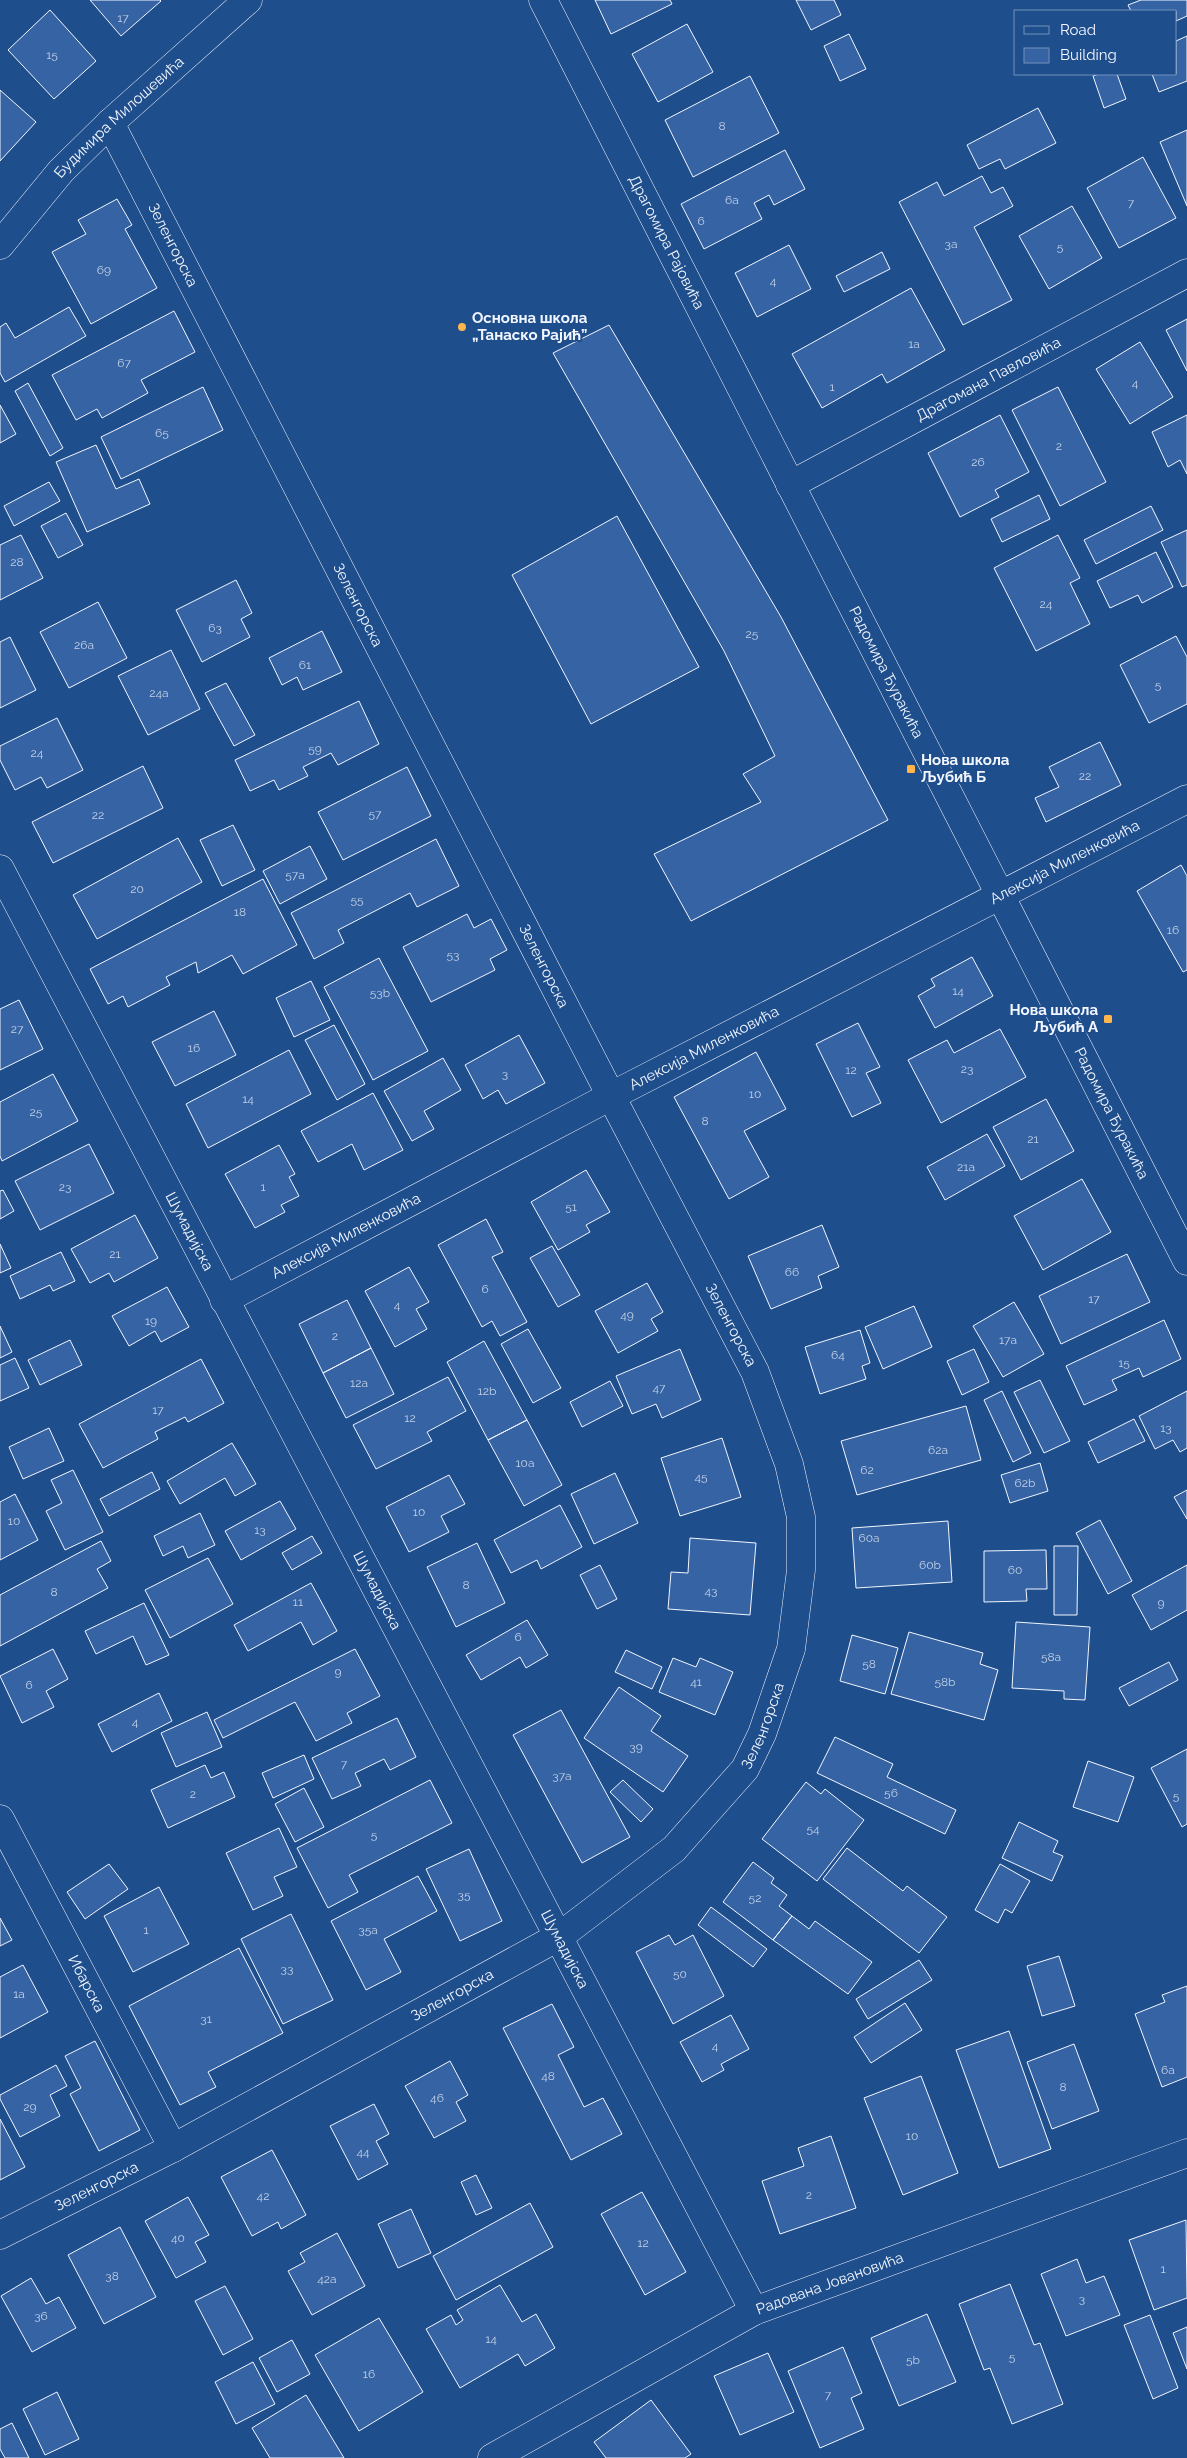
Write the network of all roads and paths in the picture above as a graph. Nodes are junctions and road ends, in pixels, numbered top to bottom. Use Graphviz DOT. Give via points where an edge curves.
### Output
graph roads {
  1 [pos="248,0"];
  2 [pos="543,0"];
  3 [pos="110,123"];
  4 [pos="0,245"];
  5 [pos="1187,273"];
  6 [pos="790,485"];
  7 [pos="1187,799"];
  8 [pos="0,869"];
  9 [pos="998,895"];
  10 [pos="611,1096"];
  11 [pos="1187,1262"];
  12 [pos="224,1300"];
  13 [pos="0,1819"];
  14 [pos="560,1936"];
  15 [pos="173,2148"];
  16 [pos="1187,2153"];
  17 [pos="0,2234"];
  18 [pos="754,2311"];
  19 [pos="492,2458"];
  1 -- 3 [label="street, Будимира Милошевића"];
  2 -- 6 [label="street, Драгомира Рајовића"];
  3 -- 4 [label="street, Будимира Милошевића" via="61,171"];
  3 -- 10 [label="street, Зеленгорска"];
  5 -- 6 [label="street, Драгомана Павловића"];
  6 -- 9 [label="street, Радомира Ђуракића"];
  7 -- 9 [label="street, Алексија Миленковића"];
  8 -- 12 [label="street, Шумадијска"];
  9 -- 10 [label="street, Алексија Миленковића"];
  9 -- 11 [label="street, Радомира Ђуракића"];
  10 -- 12 [label="street, Алексија Миленковића"];
  10 -- 14 [label="street, Зеленгорска" via="755,1372 788,1464 801,1517 801,1570 791,1649 762,1734 745,1769 674,1849"];
  12 -- 14 [label="street, Шумадијска"];
  13 -- 15 [label="street, Ибарска"];
  14 -- 15 [label="street, Зеленгорска"];
  14 -- 18 [label="street, Шумадијска"];
  15 -- 17 [label="street, Зеленгорска"];
  16 -- 18 [label="street, Радована Јовановића"];
  18 -- 19 [label="street, Радована Јовановића"];
}
